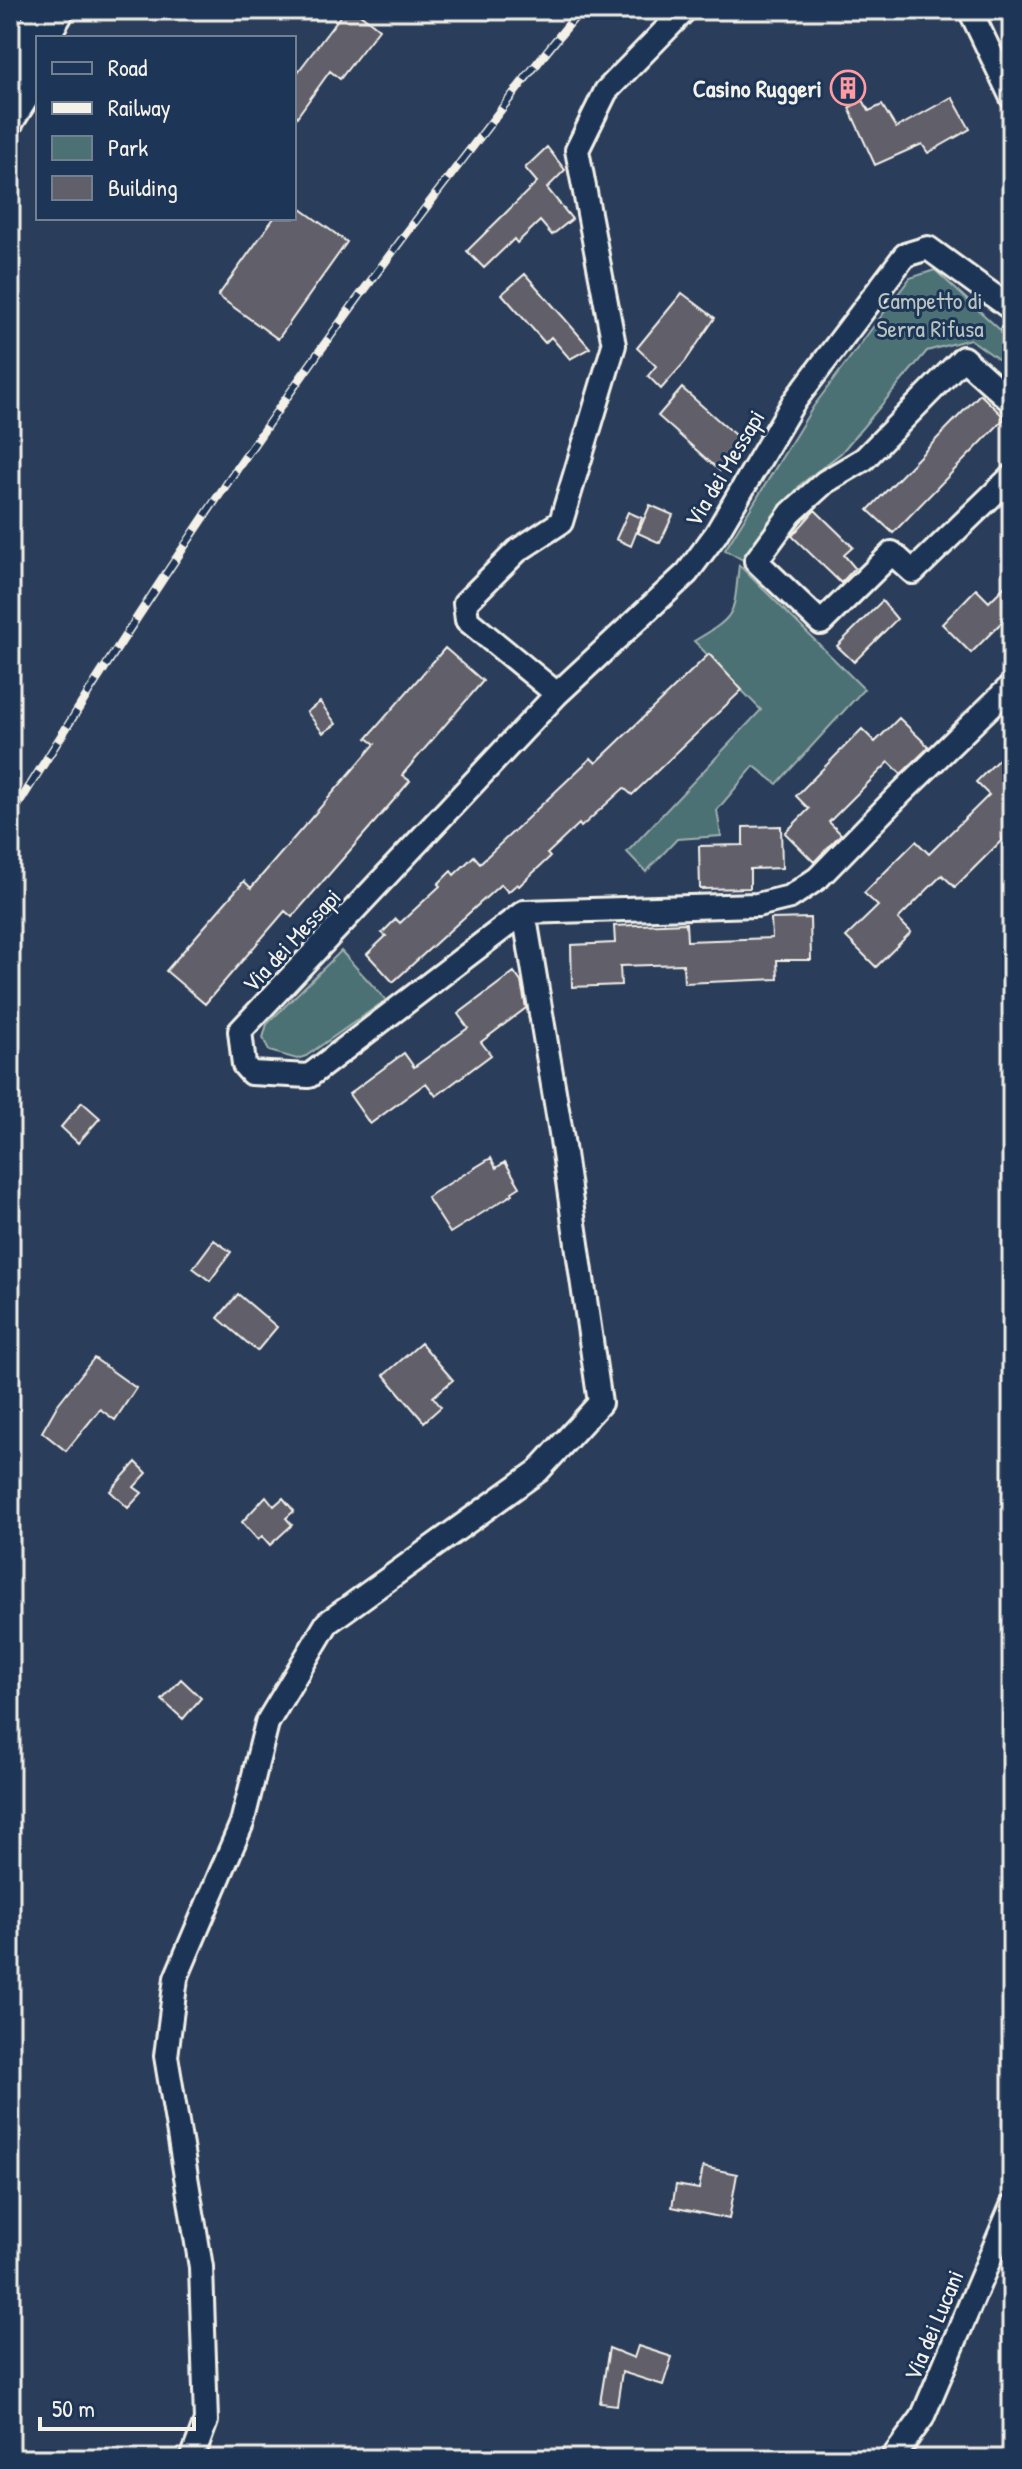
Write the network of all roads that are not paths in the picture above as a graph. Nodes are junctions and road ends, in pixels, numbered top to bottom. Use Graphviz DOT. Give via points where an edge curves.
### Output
graph roads {
  1 [pos="29,10"];
  2 [pos="52,10"];
  3 [pos="685,10"];
  4 [pos="970,10"];
  5 [pos="10,36"];
  6 [pos="36,36"];
  7 [pos="36,36"];
  8 [pos="10,79"];
  9 [pos="36,83"];
  10 [pos="1012,98"];
  11 [pos="10,125"];
  12 [pos="1011,305"];
  13 [pos="1012,402"];
  14 [pos="1012,476"];
  15 [pos="1012,685"];
  16 [pos="557,694"];
  17 [pos="524,912"];
  18 [pos="1012,2206"];
  19 [pos="192,2459"];
  20 [pos="892,2459"];
  1 -- 5 [label="highway"];
  2 -- 7 [label="highway"];
  3 -- 16 [label="street" via="606,91 577,150 614,345 561,522 517,551 465,603 467,620"];
  4 -- 10 [label="street"];
  6 -- 8 [label="highway"];
  9 -- 11 [label="street"];
  12 -- 16 [label="street, Via dei Messapi" via="928,248 905,255 793,403 687,573"];
  13 -- 14 [label="street" via="963,358 864,459 825,482 791,513 756,561 821,623 892,553 913,572"];
  15 -- 17 [label="street" via="818,878 790,897 757,905"];
  16 -- 17 [label="street, Via dei Messapi" via="240,1031 244,1065 261,1075 309,1076"];
  17 -- 19 [label="street" via="600,1403 538,1471 327,1623 267,1723 242,1823 176,1978 166,2056 201,2267 206,2421"];
  18 -- 20 [label="street, Via dei Lucani" via="922,2418"];
}
